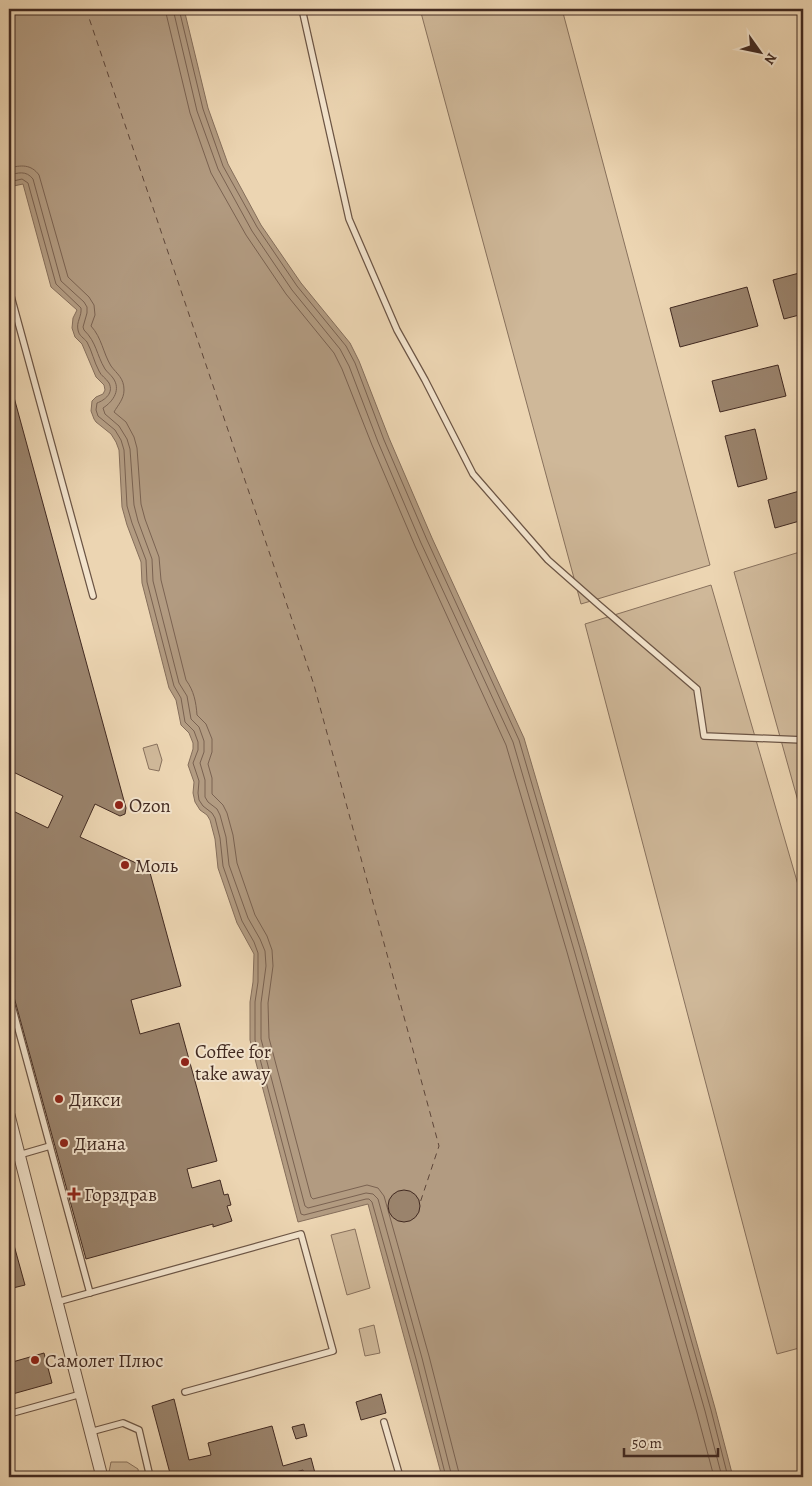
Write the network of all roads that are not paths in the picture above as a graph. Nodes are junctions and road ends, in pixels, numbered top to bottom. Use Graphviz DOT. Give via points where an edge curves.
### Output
graph roads {
  1 [pos="302,9"];
  2 [pos="9,289"];
  3 [pos="93,596"];
  4 [pos="803,740"];
  5 [pos="9,995"];
  6 [pos="9,1115"];
  7 [pos="50,1146"];
  8 [pos="19,1155"];
  9 [pos="90,1292"];
  10 [pos="57,1302"];
  11 [pos="185,1392"];
  12 [pos="81,1394"];
  13 [pos="9,1414"];
  14 [pos="384,1422"];
  15 [pos="90,1432"];
  16 [pos="102,1477"];
  17 [pos="150,1477"];
  18 [pos="400,1477"];
  1 -- 4 [label="lane" via="349,219 397,330 473,474 548,560 697,689 704,736"];
  2 -- 3 [label="lane"];
  5 -- 7 [label="lane"];
  6 -- 8 [label="street"];
  7 -- 8 [label="lane"];
  7 -- 9 [label="lane"];
  8 -- 10 [label="street"];
  9 -- 10 [label="lane"];
  9 -- 11 [label="lane" via="301,1234 333,1352"];
  10 -- 12 [label="street"];
  12 -- 13 [label="lane"];
  12 -- 15 [label="street"];
  14 -- 18 [label="lane"];
  15 -- 16 [label="street"];
  15 -- 17 [label="lane" via="123,1424 139,1430"];
}
